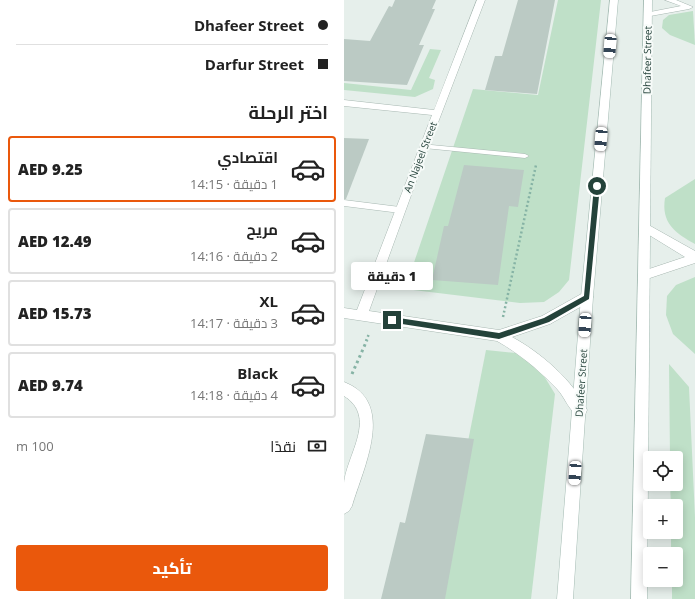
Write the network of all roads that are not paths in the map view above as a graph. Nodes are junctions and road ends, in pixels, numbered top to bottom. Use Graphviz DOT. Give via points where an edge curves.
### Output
graph roads {
  1 [pos="481,0"];
  2 [pos="614,0"];
  3 [pos="648,0"];
  4 [pos="669,0"];
  5 [pos="692,7"];
  6 [pos="648,15"];
  7 [pos="344,104"];
  8 [pos="437,113"];
  9 [pos="424,146"];
  10 [pos="525,156"];
  11 [pos="344,203"];
  12 [pos="400,210"];
  13 [pos="645,227"];
  14 [pos="695,257"];
  15 [pos="644,275"];
  16 [pos="587,297"];
  17 [pos="344,313"];
  18 [pos="361,316"];
  19 [pos="499,336"];
  20 [pos="345,389"];
  21 [pos="580,410"];
  22 [pos="344,506"];
  23 [pos="565,599"];
  24 [pos="639,599"];
  1 -- 8 [label="main road, An Najeel Street"];
  2 -- 16 [label="main road, Dhafeer Street"];
  3 -- 6 [label="main road, Dhafeer Street"];
  4 -- 5 [label="main road"];
  5 -- 6 [label="main road"];
  6 -- 13 [label="main road, Dhafeer Street"];
  7 -- 8 [label="main road"];
  8 -- 9 [label="main road, An Najeel Street"];
  9 -- 10 [label="lane"];
  9 -- 12 [label="main road, An Najeel Street"];
  11 -- 12 [label="lane"];
  12 -- 18 [label="main road, An Najeel Street"];
  13 -- 14 [label="main road"];
  13 -- 15 [label="main road, Dhafeer Street"];
  14 -- 15 [label="main road"];
  15 -- 24 [label="main road, Dhafeer Street"];
  16 -- 19 [label="main road" via="546,320"];
  16 -- 21 [label="main road, Dhafeer Street"];
  17 -- 18 [label="main road"];
  18 -- 19 [label="main road"];
  19 -- 21 [label="main road" via="522,349 543,366"];
  20 -- 22 [label="main road" via="356,396 364,406 367,418 365,438"];
  21 -- 23 [label="main road, Dhafeer Street"];
}
